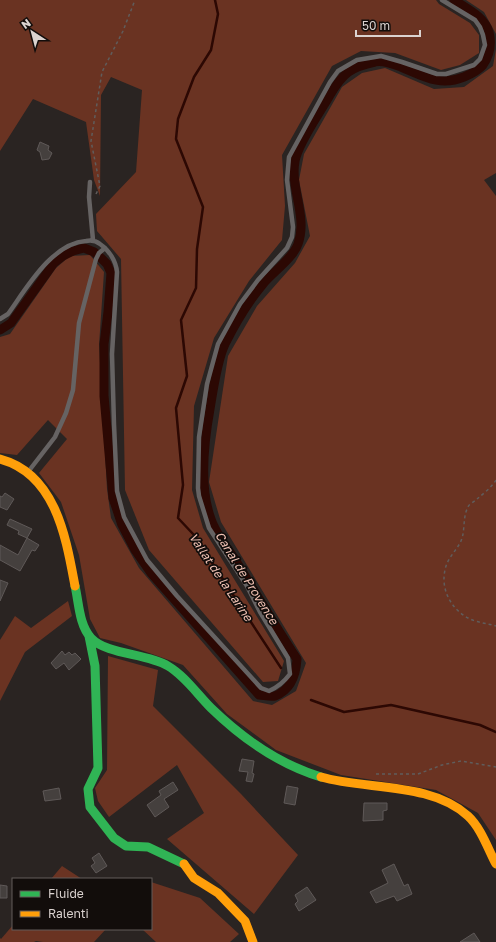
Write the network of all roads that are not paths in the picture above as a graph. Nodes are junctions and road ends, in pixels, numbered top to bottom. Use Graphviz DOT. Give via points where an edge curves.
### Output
graph roads {
  1 [pos="442,0"];
  2 [pos="90,182"];
  3 [pos="93,240"];
  4 [pos="106,248"];
  5 [pos="0,319"];
  6 [pos="0,459"];
  7 [pos="28,472"];
  8 [pos="89,636"];
  9 [pos="496,864"];
  10 [pos="252,942"];
  1 -- 4 [label="lane" via="475,20 480,27 485,45 480,59 474,65 446,74 437,74 381,56 357,60 338,71 289,157 287,180 292,237 286,248 240,304 218,344 207,384 199,437 199,496 209,528 247,586 288,658 290,674 284,682 269,691 261,688 177,596 147,560 124,517 117,491 114,424 112,354 117,276 116,266"];
  2 -- 3 [label="lane"];
  3 -- 4 [label="lane"];
  3 -- 5 [label="lane" via="80,241 61,248 45,264 8,314"];
  4 -- 7 [label="lane" via="96,259 79,323 73,390 66,413 55,437"];
  6 -- 7 [label="street"];
  7 -- 8 [label="street" via="50,497 58,512 84,627"];
  8 -- 9 [label="street" via="97,643 148,658 176,671 238,732 267,753 299,769 334,780 420,793 435,797 461,810 470,817"];
  8 -- 10 [label="street" via="95,666 98,768 88,789 90,807 114,838 126,846 148,847 183,864 194,878 218,893 245,921"];
}
